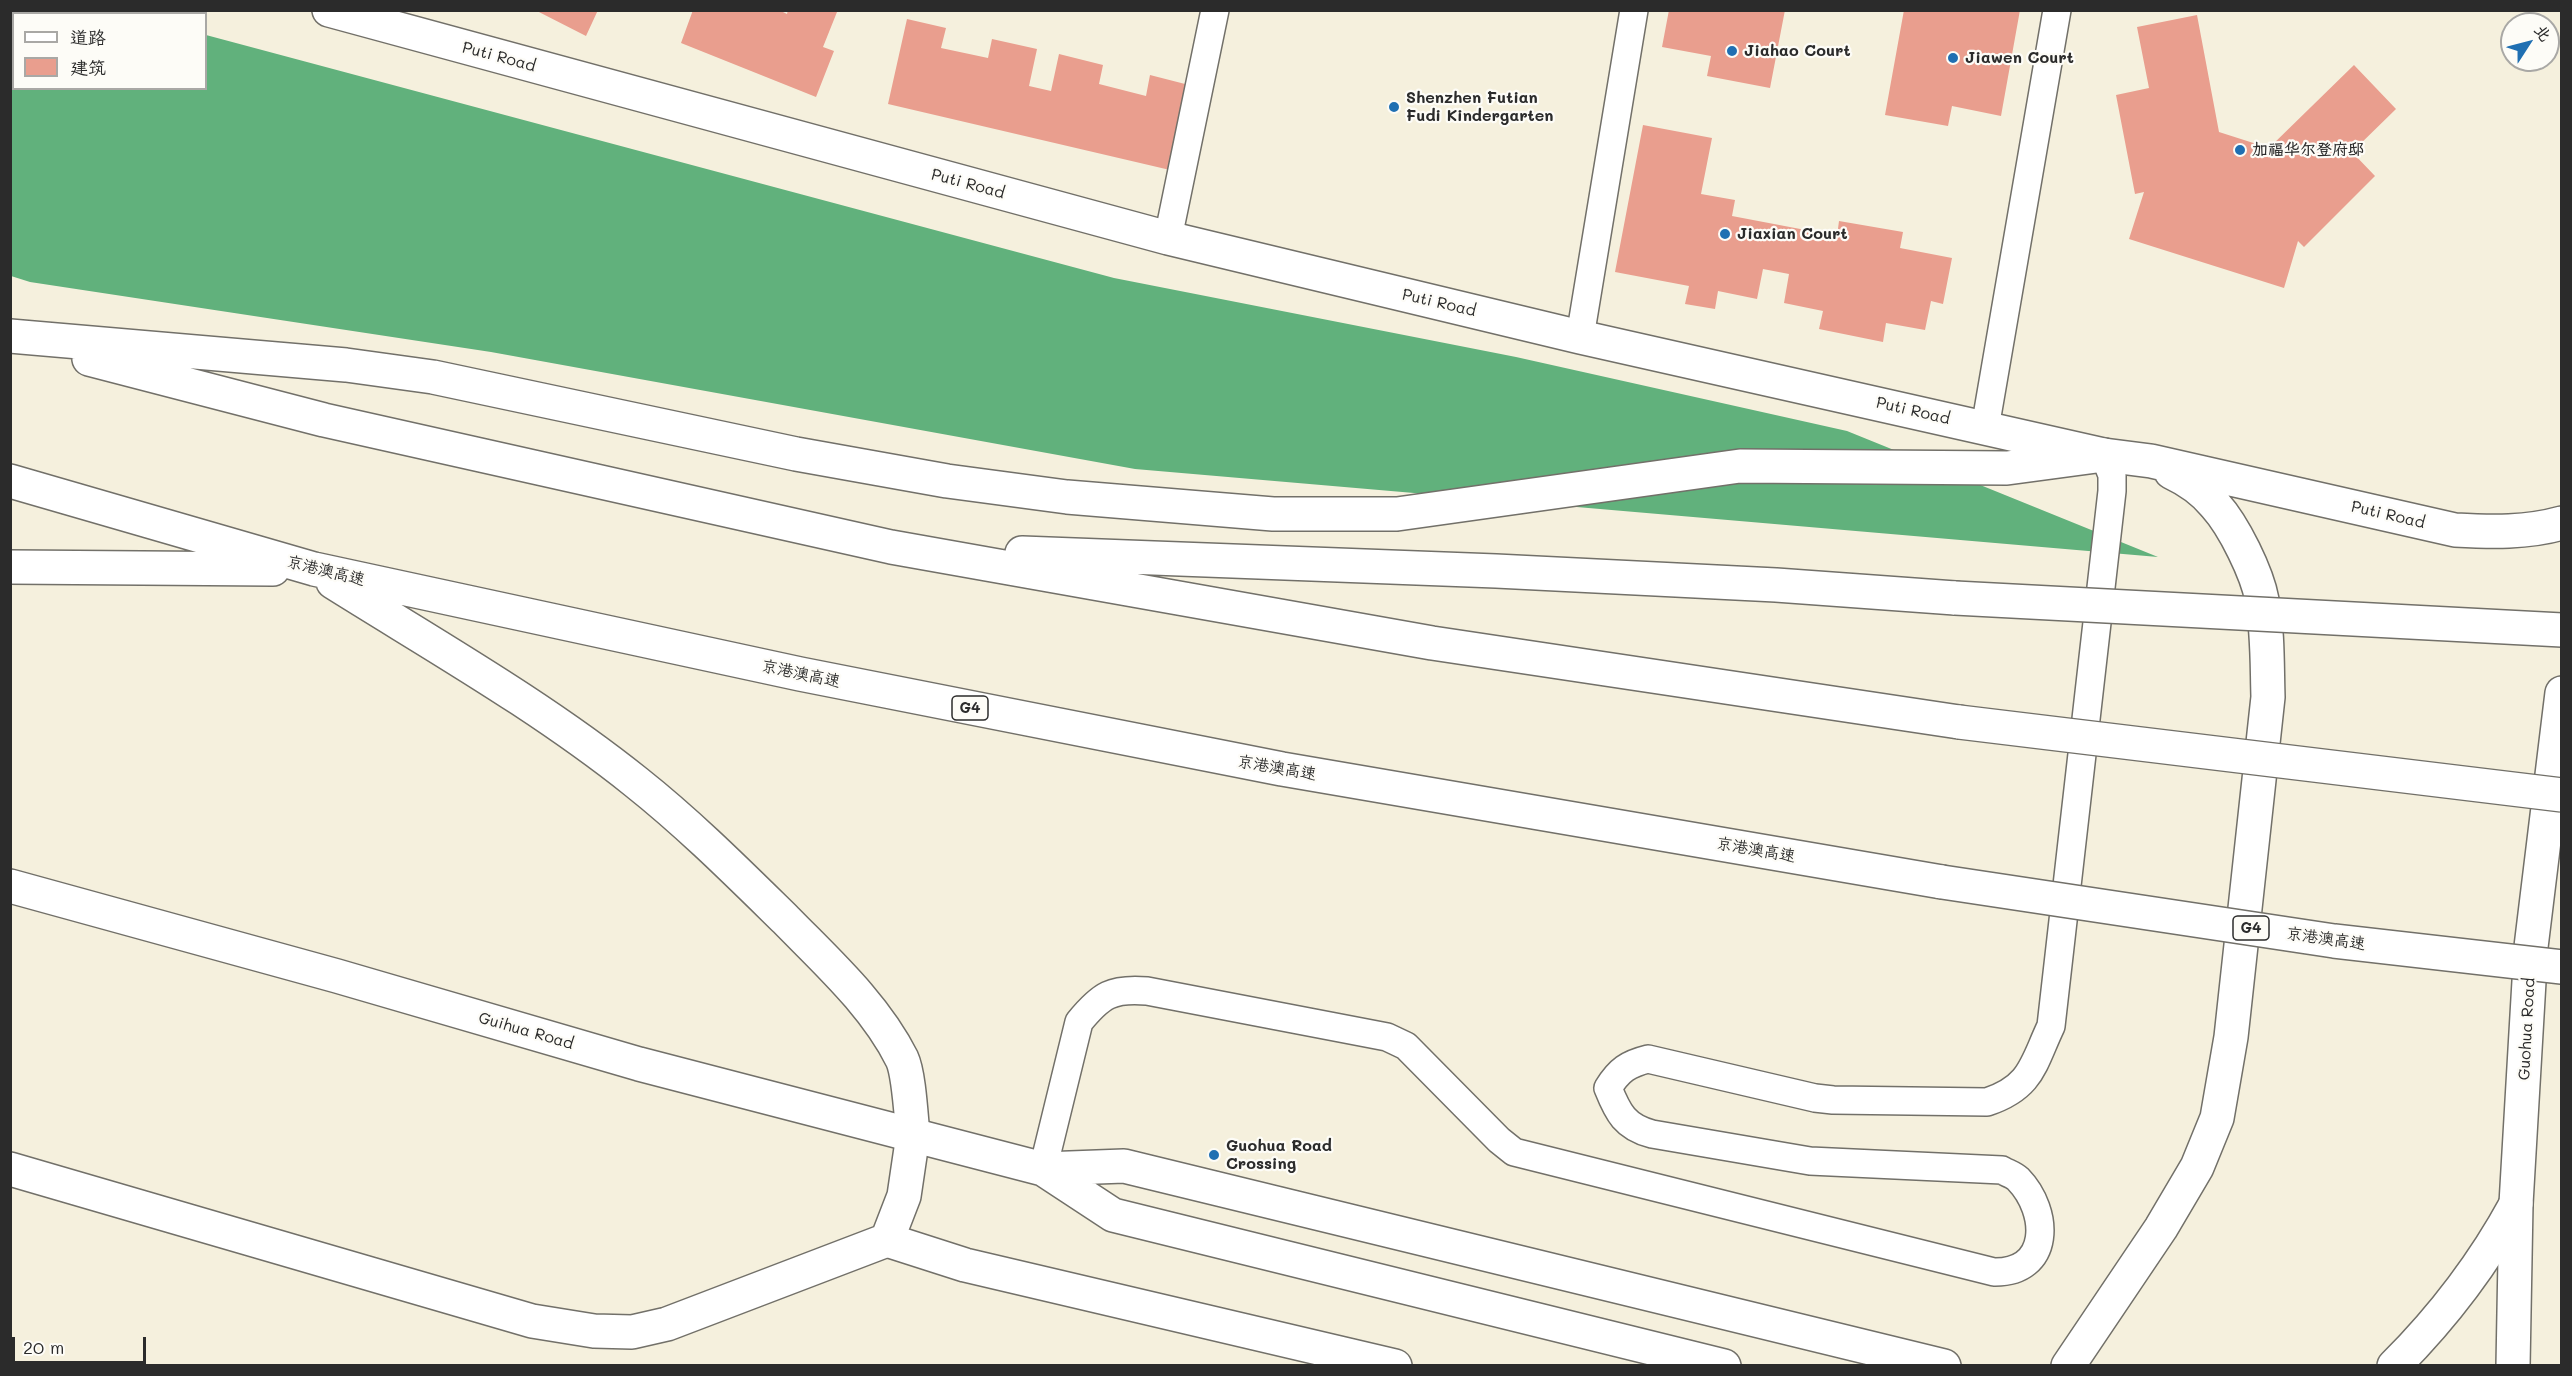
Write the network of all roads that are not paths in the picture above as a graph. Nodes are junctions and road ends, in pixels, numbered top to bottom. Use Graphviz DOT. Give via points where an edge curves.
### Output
graph roads {
  1 [pos="329,10"];
  2 [pos="1215,10"];
  3 [pos="1635,10"];
  4 [pos="2057,10"];
  5 [pos="1168,238"];
  6 [pos="1580,337"];
  7 [pos="10,338"];
  8 [pos="1985,428"];
  9 [pos="2104,455"];
  10 [pos="2151,461"];
  11 [pos="10,482"];
  12 [pos="2562,523"];
  13 [pos="891,548"];
  14 [pos="10,567"];
  15 [pos="314,569"];
  16 [pos="2562,630"];
  17 [pos="2562,693"];
  18 [pos="2562,795"];
  19 [pos="10,886"];
  20 [pos="2562,967"];
  21 [pos="913,1135"];
  22 [pos="10,1169"];
  23 [pos="1043,1169"];
  24 [pos="2516,1204"];
  25 [pos="887,1240"];
  26 [pos="1395,1365"];
  27 [pos="1724,1365"];
  28 [pos="1944,1365"];
  29 [pos="2068,1365"];
  30 [pos="2394,1365"];
  31 [pos="2513,1365"];
  1 -- 5 [label="main road, Puti Road"];
  2 -- 5 [label="lane"];
  3 -- 6 [label="lane"];
  4 -- 8 [label="lane"];
  5 -- 6 [label="main road, Puti Road"];
  6 -- 8 [label="main road, Puti Road"];
  7 -- 9 [label="main road" via="346,365 433,377 796,454 947,481 1067,497 1273,514 1397,514 1740,466 2007,468"];
  7 -- 13 [label="main road" via="324,420"];
  8 -- 9 [label="main road, Puti Road"];
  9 -- 10 [label="main road, Puti Road"];
  9 -- 23 [label="lane" via="2112,475 2112,490 2051,1026 2030,1075 2001,1097 1986,1102 1833,1100 1648,1059 1617,1073 1608,1088 1618,1113 1637,1130 1652,1134 1810,1161 2002,1170 2017,1178 2041,1221 2041,1237 2025,1264 2008,1272 1994,1272 1514,1152 1406,1046 1388,1037 1147,991 1124,989 1108,994 1092,1005 1079,1022"];
  10 -- 12 [label="main road, Puti Road" via="2455,530 2500,533"];
  10 -- 29 [label="main road" via="2191,482 2216,505 2246,558 2262,598 2268,697 2231,1037 2217,1118 2197,1167 2161,1228"];
  11 -- 15 [label="main road, 京港澳高速 / G4"];
  13 -- 16 [label="main road, bridge" via="1485,570"];
  13 -- 18 [label="main road, bridge" via="1432,643 1959,722"];
  14 -- 15 [label="main road"];
  15 -- 20 [label="main road, 京港澳高速 / G4, bridge" via="800,674 1282,769 1942,882 2334,941"];
  15 -- 21 [label="main road" via="550,718 636,782 711,846 820,954 882,1027 903,1061"];
  17 -- 24 [label="main road, Guohua Road" via="2531,947"];
  19 -- 21 [label="main road, Guihua Road" via="639,1064"];
  21 -- 23 [label="main road, Guihua Road"];
  21 -- 25 [label="main road" via="904,1196"];
  22 -- 25 [label="main road" via="532,1321 594,1331 632,1332 667,1324"];
  23 -- 27 [label="main road" via="1113,1215"];
  23 -- 28 [label="main road" via="1124,1166"];
  24 -- 30 [label="main road" via="2468,1283 2431,1329"];
  24 -- 31 [label="main road, Guohua Road"];
  25 -- 26 [label="main road" via="965,1265"];
}
